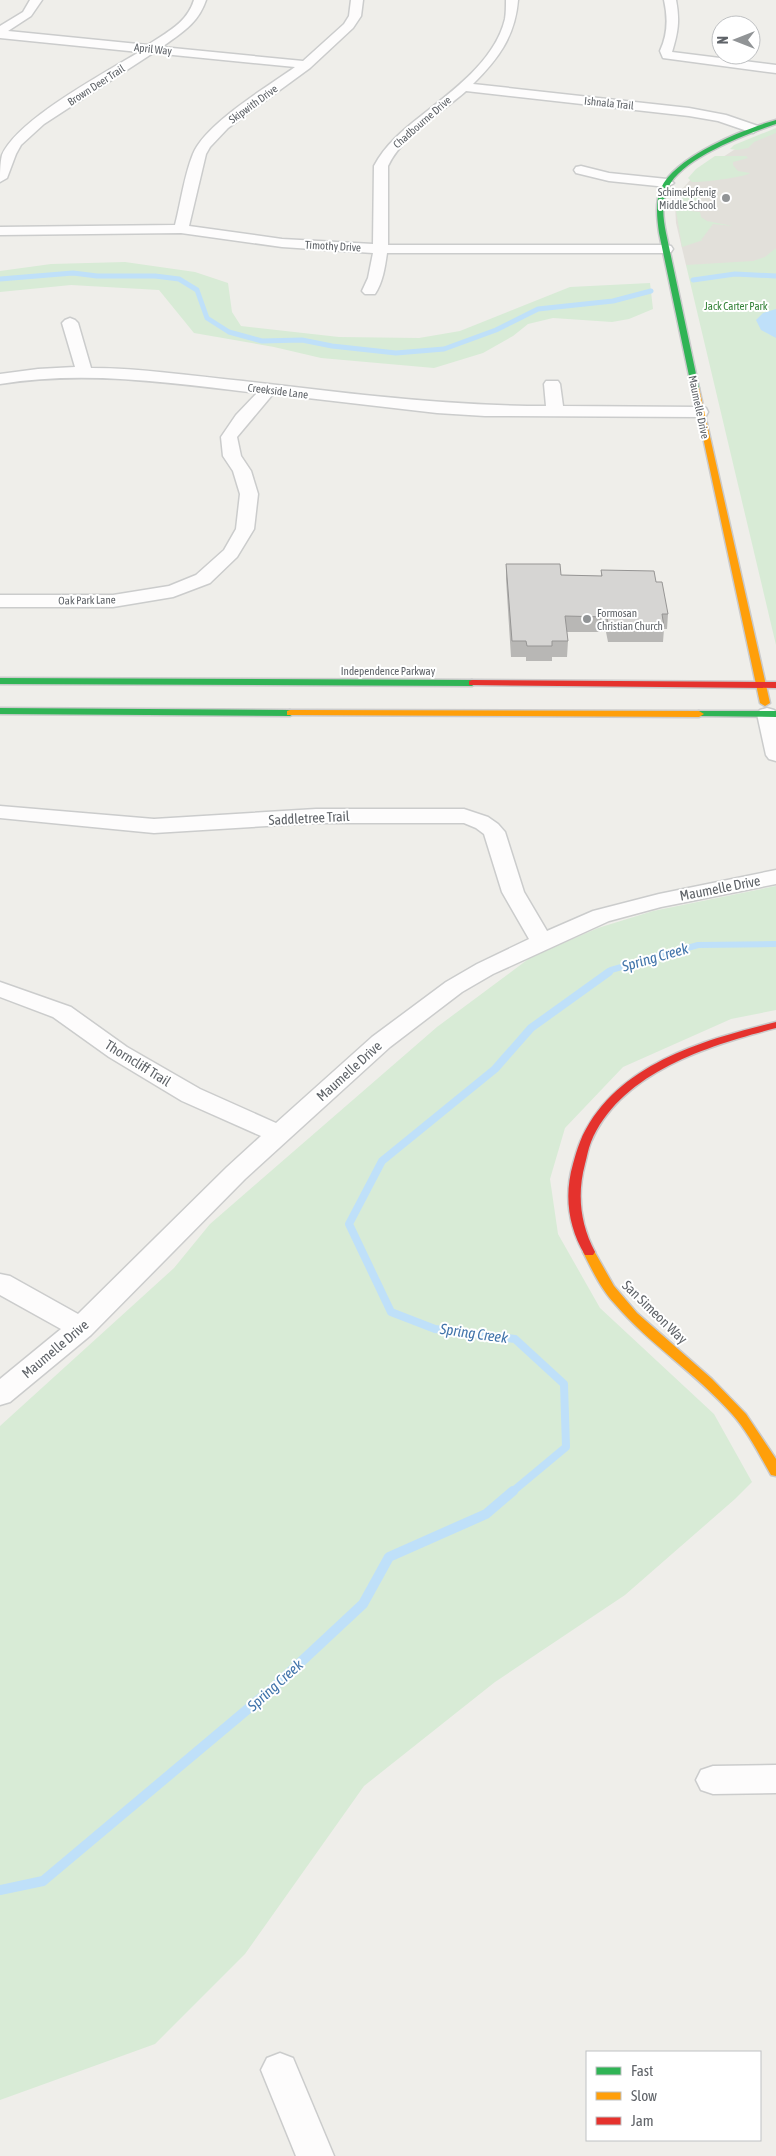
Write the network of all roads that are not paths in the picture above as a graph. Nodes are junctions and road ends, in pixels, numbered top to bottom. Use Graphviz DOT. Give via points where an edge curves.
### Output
graph roads {
  1 [pos="36,0"];
  2 [pos="200,0"];
  3 [pos="357,0"];
  4 [pos="512,0"];
  5 [pos="670,0"];
  6 [pos="0,32"];
  7 [pos="151,49"];
  8 [pos="306,65"];
  9 [pos="776,69"];
  10 [pos="462,87"];
  11 [pos="776,122"];
  12 [pos="753,129"];
  13 [pos="581,170"];
  14 [pos="0,178"];
  15 [pos="667,183"];
  16 [pos="181,229"];
  17 [pos="0,231"];
  18 [pos="380,249"];
  19 [pos="666,249"];
  20 [pos="370,291"];
  21 [pos="70,323"];
  22 [pos="84,372"];
  23 [pos="0,379"];
  24 [pos="552,384"];
  25 [pos="268,390"];
  26 [pos="556,412"];
  27 [pos="700,412"];
  28 [pos="0,601"];
  29 [pos="0,681"];
  30 [pos="761,686"];
  31 [pos="776,686"];
  32 [pos="0,710"];
  33 [pos="772,714"];
  34 [pos="776,755"];
  35 [pos="0,812"];
  36 [pos="776,877"];
  37 [pos="542,942"];
  38 [pos="0,989"];
  39 [pos="776,1025"];
  40 [pos="279,1134"];
  41 [pos="0,1283"];
  42 [pos="81,1328"];
  43 [pos="0,1394"];
  44 [pos="776,1471"];
  45 [pos="713,1780"];
  46 [pos="776,1780"];
  47 [pos="280,2070"];
  48 [pos="315,2156"];
  1 -- 6 [label="street" via="27,14"];
  2 -- 7 [label="street, Brown Deer Trail" via="192,18"];
  3 -- 8 [label="street, Skipwith Drive" via="355,16 349,26"];
  4 -- 10 [label="street, Chadbourne Drive" via="510,24 502,42 486,64"];
  5 -- 9 [label="street" via="673,24 667,55"];
  6 -- 7 [label="street, April Way"];
  7 -- 8 [label="street, April Way"];
  7 -- 14 [label="street, Brown Deer Trail" via="39,121 16,143"];
  8 -- 16 [label="street, Skipwith Drive" via="223,125 204,145"];
  10 -- 12 [label="street, Ishnala Trail" via="689,112"];
  10 -- 18 [label="street, Chadbourne Drive" via="385,157 381,166"];
  11 -- 12 [label="street"];
  12 -- 15 [label="street" via="693,159"];
  13 -- 15 [label="street" via="609,177"];
  15 -- 19 [label="street, Maumelle Drive" via="660,208"];
  16 -- 17 [label="street, Timothy Drive"];
  16 -- 18 [label="street, Timothy Drive" via="282,243"];
  18 -- 19 [label="street, Timothy Drive"];
  18 -- 20 [label="street, Chadbourne Drive"];
  19 -- 27 [label="street, Maumelle Drive"];
  21 -- 22 [label="street"];
  22 -- 23 [label="street, Creekside Lane"];
  22 -- 25 [label="street, Creekside Lane" via="153,376"];
  24 -- 26 [label="street"];
  25 -- 26 [label="street, Creekside Lane" via="485,412"];
  25 -- 28 [label="street, Oak Park Lane" via="242,418 230,437 232,456 242,471 249,494 245,529 231,553 202,579 173,591 113,600"];
  26 -- 27 [label="street, Creekside Lane"];
  27 -- 30 [label="street, Maumelle Drive"];
  29 -- 30 [label="street, Independence Parkway"];
  30 -- 31 [label="street, Independence Parkway"];
  30 -- 33 [label="street, Maumelle Drive"];
  32 -- 33 [label="street"];
  33 -- 34 [label="street, Maumelle Drive"];
  35 -- 37 [label="street, Saddletree Trail" via="154,826 316,816 464,816 479,820 494,832 513,892"];
  36 -- 37 [label="street, Maumelle Drive" via="602,916"];
  37 -- 40 [label="street, Maumelle Drive" via="485,969 427,1006 381,1042"];
  38 -- 40 [label="street, Thorncliff Trail" via="62,1012 118,1052 183,1091"];
  39 -- 44 [label="street, San Simeon Way" via="689,1049 655,1067 617,1096 583,1146 574,1182 580,1236 605,1283 623,1305 737,1411"];
  40 -- 42 [label="street, Maumelle Drive"];
  41 -- 42 [label="street"];
  42 -- 43 [label="street, Maumelle Drive"];
  45 -- 46 [label="street"];
  47 -- 48 [label="street"];
}
